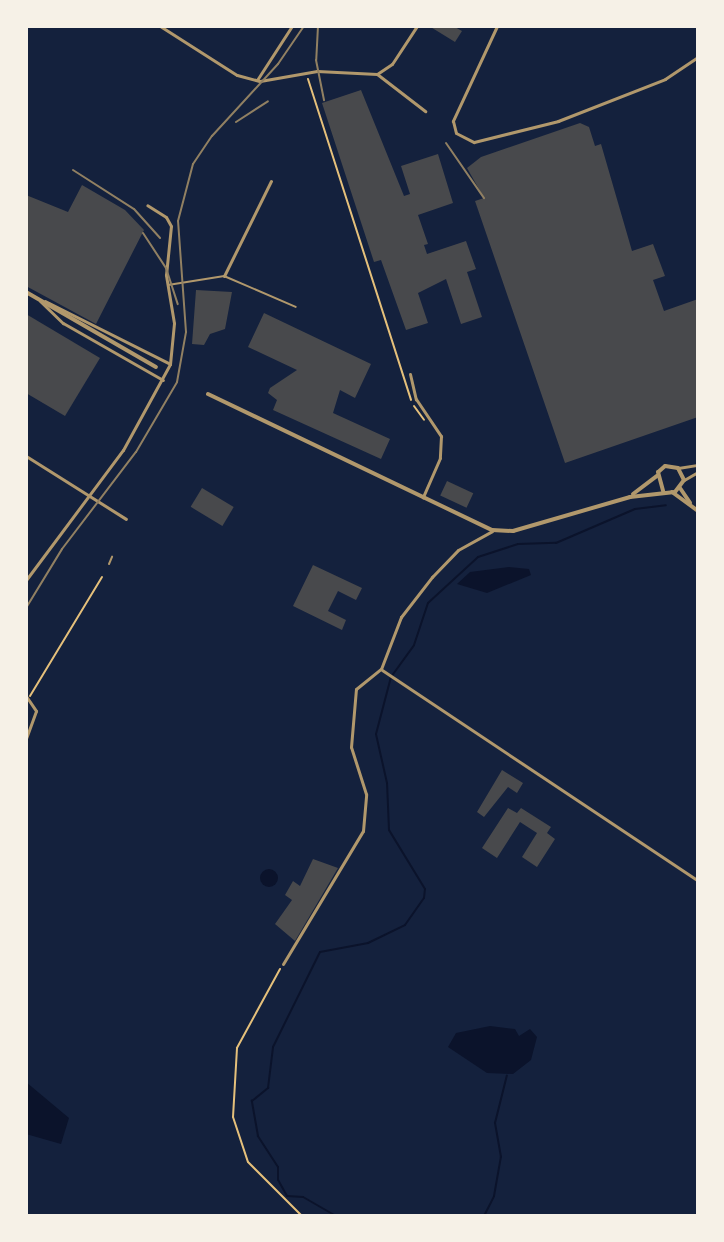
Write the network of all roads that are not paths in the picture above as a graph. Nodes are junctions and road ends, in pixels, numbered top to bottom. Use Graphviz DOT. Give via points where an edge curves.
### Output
graph roads {
  1 [pos="160,26"];
  2 [pos="292,26"];
  3 [pos="417,26"];
  4 [pos="497,26"];
  5 [pos="698,57"];
  6 [pos="377,74"];
  7 [pos="257,81"];
  8 [pos="425,111"];
  9 [pos="271,181"];
  10 [pos="147,205"];
  11 [pos="224,276"];
  12 [pos="168,284"];
  13 [pos="26,292"];
  14 [pos="38,299"];
  15 [pos="296,307"];
  16 [pos="170,364"];
  17 [pos="156,367"];
  18 [pos="410,374"];
  19 [pos="163,380"];
  20 [pos="208,394"];
  21 [pos="26,456"];
  22 [pos="698,465"];
  23 [pos="678,468"];
  24 [pos="698,472"];
  25 [pos="657,476"];
  26 [pos="684,480"];
  27 [pos="680,488"];
  28 [pos="663,491"];
  29 [pos="672,492"];
  30 [pos="88,494"];
  31 [pos="423,497"];
  32 [pos="630,497"];
  33 [pos="696,510"];
  34 [pos="126,519"];
  35 [pos="492,530"];
  36 [pos="112,557"];
  37 [pos="109,564"];
  38 [pos="26,580"];
  39 [pos="381,669"];
  40 [pos="28,697"];
  41 [pos="26,703"];
  42 [pos="26,738"];
  43 [pos="698,881"];
  44 [pos="283,964"];
  1 -- 7 [label="street" via="237,75"];
  2 -- 7 [label="street"];
  3 -- 6 [label="street" via="392,64"];
  4 -- 5 [label="street" via="453,121 456,133 474,142 558,121 665,79"];
  6 -- 7 [label="street" via="317,71"];
  6 -- 8 [label="street"];
  9 -- 11 [label="street"];
  10 -- 12 [label="street" via="171,226"];
  11 -- 12 [label="lane"];
  11 -- 15 [label="lane"];
  12 -- 16 [label="street" via="174,323"];
  13 -- 14 [label="street"];
  14 -- 16 [label="street"];
  14 -- 17 [label="street"];
  14 -- 19 [label="street" via="63,323"];
  16 -- 19 [label="street"];
  18 -- 31 [label="street" via="416,399 441,436 440,458"];
  19 -- 30 [label="street" via="137,428"];
  20 -- 31 [label="street"];
  21 -- 30 [label="street"];
  22 -- 23 [label="street"];
  23 -- 25 [label="street" via="665,466"];
  23 -- 26 [label="street"];
  24 -- 26 [label="street"];
  25 -- 28 [label="street"];
  25 -- 32 [label="street"];
  26 -- 27 [label="street"];
  27 -- 29 [label="street"];
  27 -- 33 [label="street"];
  28 -- 29 [label="street"];
  28 -- 32 [label="street"];
  29 -- 33 [label="street"];
  30 -- 34 [label="street"];
  30 -- 38 [label="street"];
  31 -- 35 [label="street"];
  32 -- 35 [label="street" via="547,523"];
  35 -- 39 [label="street" via="458,550 432,577 401,617"];
  36 -- 37 [label="lane"];
  39 -- 43 [label="street"];
  39 -- 44 [label="street" via="356,689 352,708 351,747 366,794 363,831"];
  40 -- 41 [label="lane"];
  40 -- 42 [label="street" via="35,723"];
}
